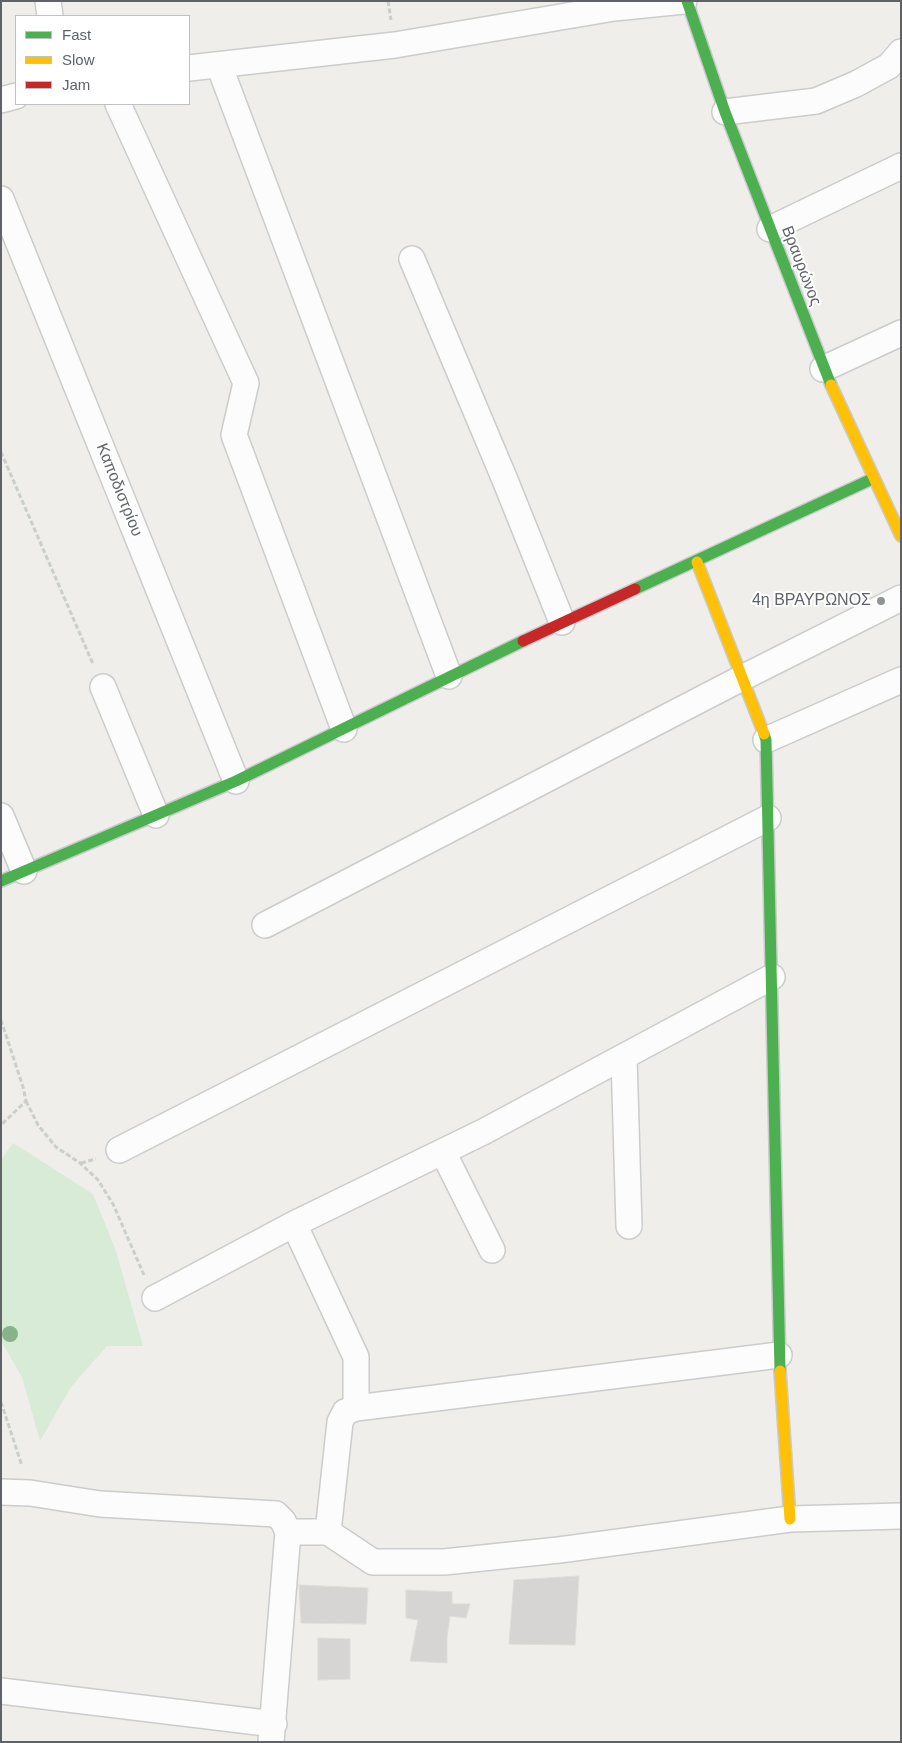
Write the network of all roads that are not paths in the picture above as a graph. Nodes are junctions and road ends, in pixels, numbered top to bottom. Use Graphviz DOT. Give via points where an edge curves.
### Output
graph roads {
  1 [pos="48,1"];
  2 [pos="685,1"];
  3 [pos="50,15"];
  4 [pos="901,52"];
  5 [pos="219,65"];
  6 [pos="190,68"];
  7 [pos="15,96"];
  8 [pos="1,100"];
  9 [pos="118,105"];
  10 [pos="725,112"];
  11 [pos="901,166"];
  12 [pos="1,200"];
  13 [pos="770,229"];
  14 [pos="412,259"];
  15 [pos="901,333"];
  16 [pos="823,369"];
  17 [pos="872,478"];
  18 [pos="901,536"];
  19 [pos="696,562"];
  20 [pos="901,598"];
  21 [pos="562,622"];
  22 [pos="449,676"];
  23 [pos="742,678"];
  24 [pos="901,680"];
  25 [pos="103,687"];
  26 [pos="344,729"];
  27 [pos="766,740"];
  28 [pos="236,780"];
  29 [pos="156,815"];
  30 [pos="1,816"];
  31 [pos="768,818"];
  32 [pos="24,871"];
  33 [pos="1,881"];
  34 [pos="265,925"];
  35 [pos="772,977"];
  36 [pos="624,1057"];
  37 [pos="119,1150"];
  38 [pos="443,1152"];
  39 [pos="294,1224"];
  40 [pos="629,1226"];
  41 [pos="492,1250"];
  42 [pos="155,1298"];
  43 [pos="780,1355"];
  44 [pos="356,1408"];
  45 [pos="1,1492"];
  46 [pos="901,1516"];
  47 [pos="790,1519"];
  48 [pos="288,1532"];
  49 [pos="328,1532"];
  50 [pos="1,1691"];
  51 [pos="272,1733"];
  1 -- 3 [label="street"];
  2 -- 5 [label="street" via="614,8 396,45"];
  2 -- 10 [label="street, Βραυρώνος"];
  4 -- 10 [label="street" via="889,66 816,101"];
  5 -- 6 [label="street"];
  5 -- 22 [label="street"];
  7 -- 8 [label="street"];
  9 -- 26 [label="street" via="246,383 234,435"];
  10 -- 13 [label="street, Βραυρώνος"];
  11 -- 13 [label="street"];
  12 -- 28 [label="street, Καποδιστρίου"];
  13 -- 16 [label="street, Βραυρώνος"];
  14 -- 21 [label="street"];
  15 -- 16 [label="street"];
  16 -- 17 [label="street, Βραυρώνος"];
  17 -- 18 [label="street, Βραυρώνος"];
  17 -- 19 [label="street"];
  19 -- 21 [label="street"];
  19 -- 23 [label="street"];
  20 -- 23 [label="street"];
  21 -- 22 [label="street"];
  22 -- 26 [label="street"];
  23 -- 27 [label="street"];
  23 -- 34 [label="street"];
  24 -- 27 [label="street"];
  25 -- 29 [label="street"];
  26 -- 28 [label="street"];
  27 -- 31 [label="street"];
  28 -- 29 [label="street"];
  29 -- 32 [label="street"];
  30 -- 32 [label="street"];
  31 -- 35 [label="street"];
  31 -- 37 [label="street"];
  32 -- 33 [label="street"];
  35 -- 36 [label="street"];
  35 -- 43 [label="street"];
  36 -- 38 [label="street"];
  36 -- 40 [label="street"];
  38 -- 39 [label="street"];
  38 -- 41 [label="street"];
  39 -- 42 [label="street"];
  39 -- 44 [label="street" via="356,1357"];
  43 -- 44 [label="street"];
  43 -- 47 [label="street"];
  44 -- 49 [label="street" via="345,1412 340,1422"];
  45 -- 48 [label="street" via="100,1504 276,1514"];
  46 -- 47 [label="street"];
  47 -- 49 [label="street" via="444,1562 373,1562"];
  48 -- 49 [label="street"];
  48 -- 51 [label="street"];
  50 -- 51 [label="street"];
}
